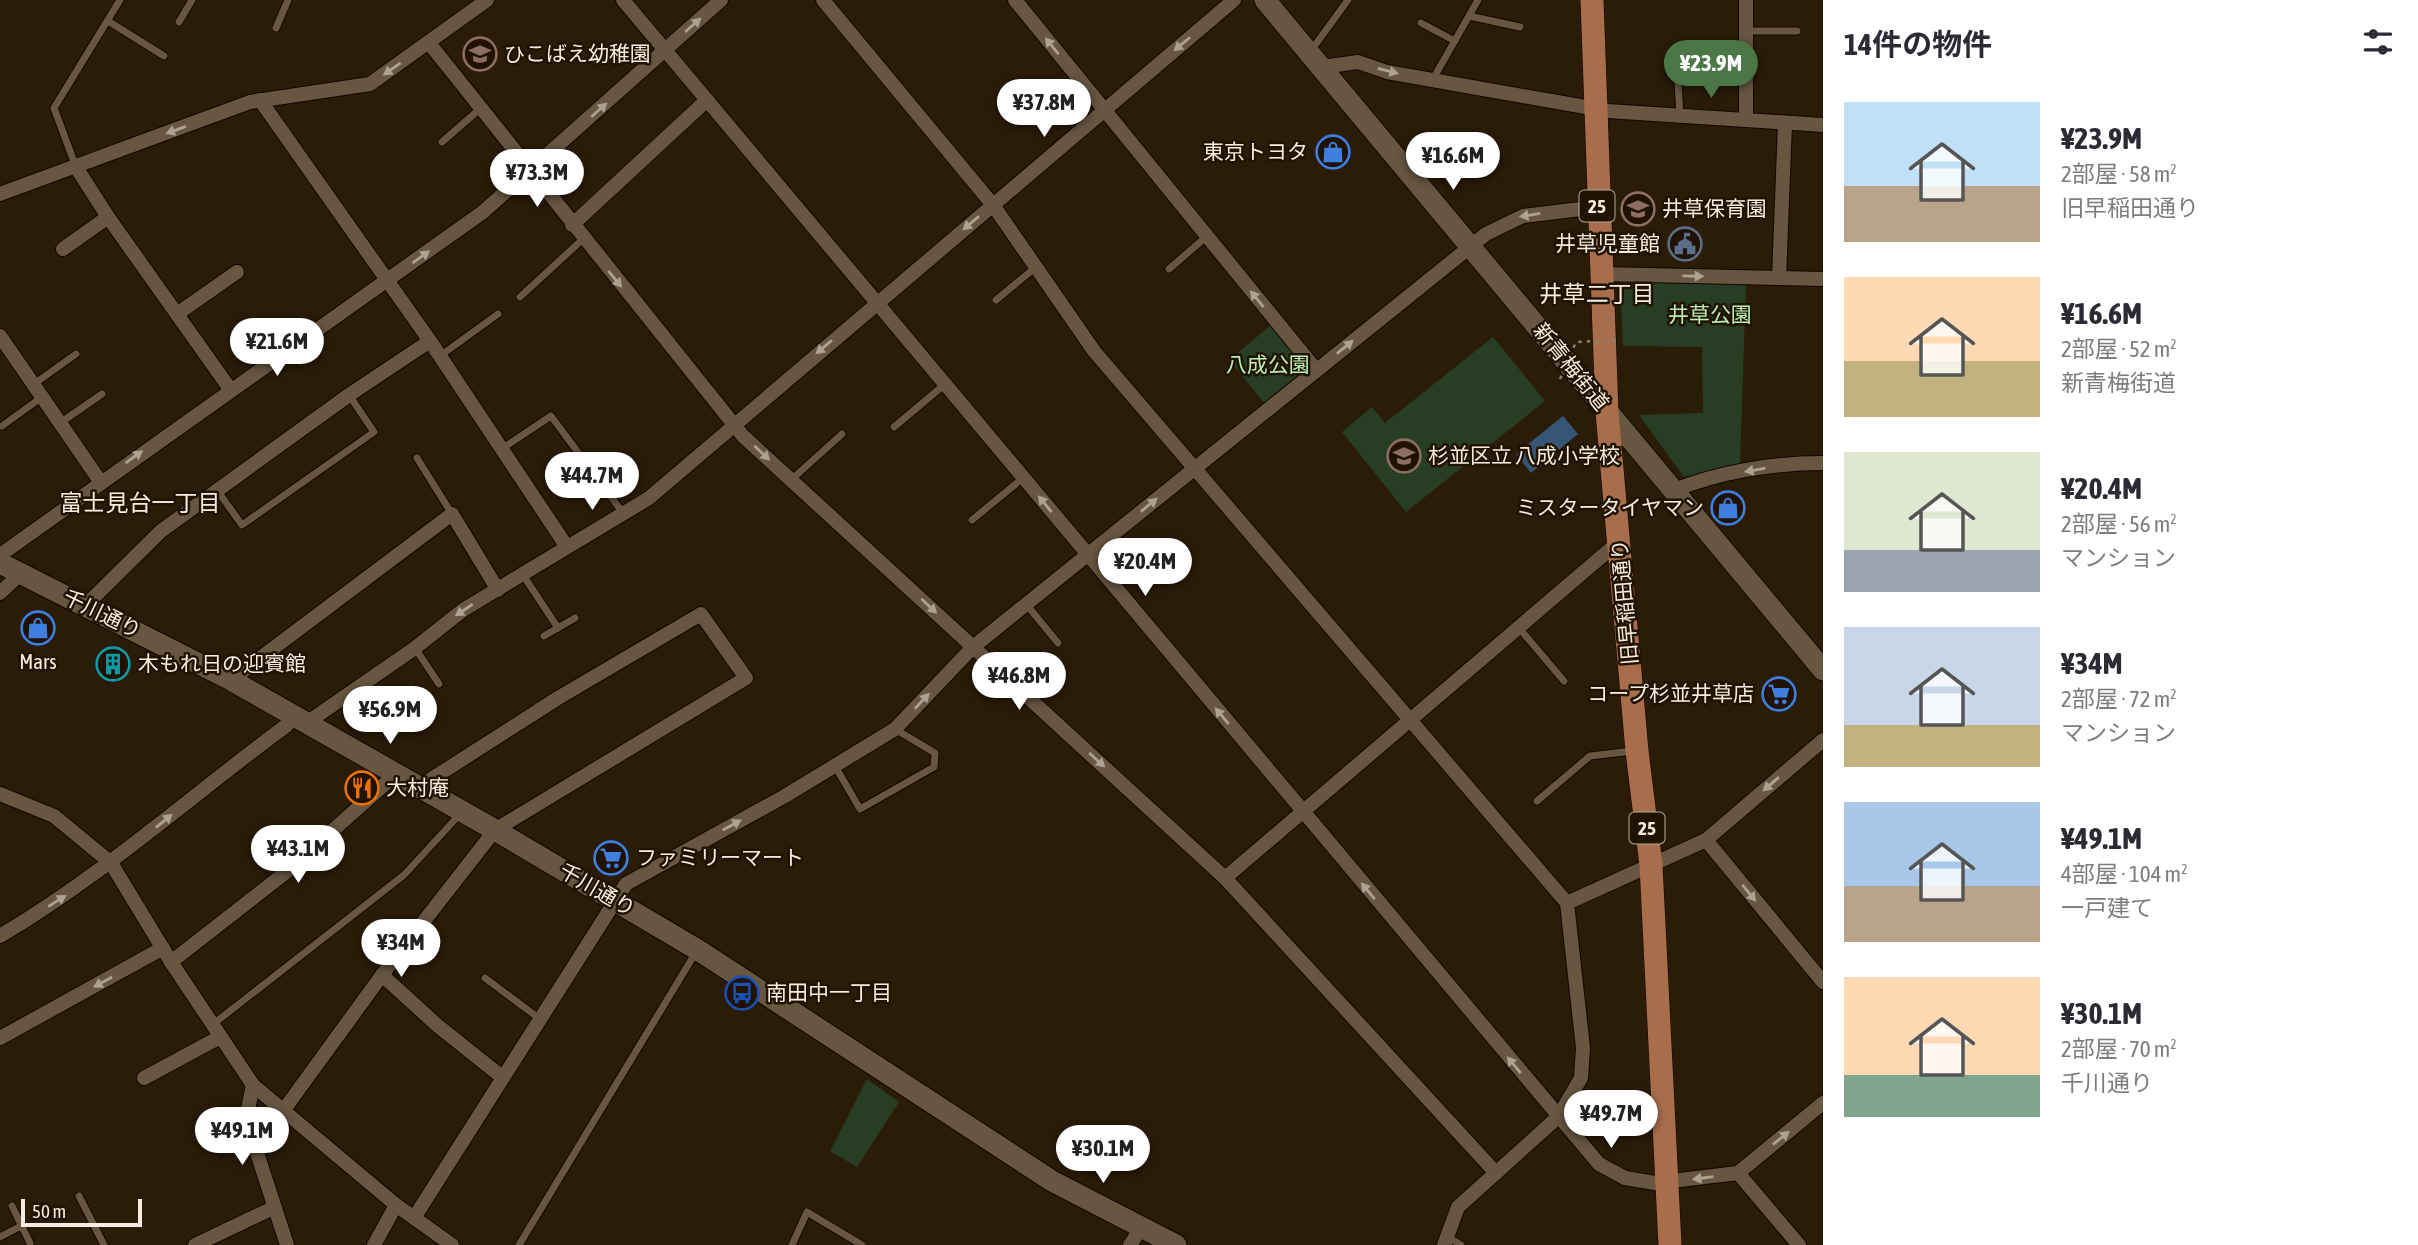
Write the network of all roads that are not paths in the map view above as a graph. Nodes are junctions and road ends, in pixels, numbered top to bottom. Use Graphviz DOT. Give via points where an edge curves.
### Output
graph roads {
  1 [pos="120,0"];
  2 [pos="192,0"];
  3 [pos="288,0"];
  4 [pos="488,0"];
  5 [pos="623,0"];
  6 [pos="721,0"];
  7 [pos="823,0"];
  8 [pos="1015,0"];
  9 [pos="1234,0"];
  10 [pos="1265,0"];
  11 [pos="1349,0"];
  12 [pos="1478,0"];
  13 [pos="1592,0"];
  14 [pos="1746,0"];
  15 [pos="1469,16"];
  16 [pos="108,21"];
  17 [pos="179,22"];
  18 [pos="1421,23"];
  19 [pos="1520,27"];
  20 [pos="276,28"];
  21 [pos="1746,31"];
  22 [pos="1797,31"];
  23 [pos="1455,41"];
  24 [pos="429,43"];
  25 [pos="665,51"];
  26 [pos="1676,51"];
  27 [pos="164,56"];
  28 [pos="1316,60"];
  29 [pos="1433,79"];
  30 [pos="260,100"];
  31 [pos="707,100"];
  32 [pos="481,108"];
  33 [pos="1104,110"];
  34 [pos="1597,110"];
  35 [pos="1680,115"];
  36 [pos="1746,120"];
  37 [pos="1785,123"];
  38 [pos="1823,125"];
  39 [pos="442,142"];
  40 [pos="76,167"];
  41 [pos="530,172"];
  42 [pos="0,194"];
  43 [pos="993,205"];
  44 [pos="1597,207"];
  45 [pos="108,217"];
  46 [pos="572,225"];
  47 [pos="1206,237"];
  48 [pos="583,239"];
  49 [pos="1471,246"];
  50 [pos="62,249"];
  51 [pos="1038,266"];
  52 [pos="1169,269"];
  53 [pos="237,272"];
  54 [pos="1601,274"];
  55 [pos="1779,278"];
  56 [pos="1823,279"];
  57 [pos="386,282"];
  58 [pos="520,297"];
  59 [pos="996,300"];
  60 [pos="876,303"];
  61 [pos="177,314"];
  62 [pos="498,314"];
  63 [pos="0,336"];
  64 [pos="430,341"];
  65 [pos="76,354"];
  66 [pos="440,356"];
  67 [pos="1316,370"];
  68 [pos="33,384"];
  69 [pos="944,385"];
  70 [pos="230,389"];
  71 [pos="102,394"];
  72 [pos="349,395"];
  73 [pos="42,397"];
  74 [pos="1607,412"];
  75 [pos="60,423"];
  76 [pos="733,425"];
  77 [pos="2,426"];
  78 [pos="894,427"];
  79 [pos="842,434"];
  80 [pos="503,448"];
  81 [pos="417,458"];
  82 [pos="1823,463"];
  83 [pos="1193,470"];
  84 [pos="1024,477"];
  85 [pos="791,480"];
  86 [pos="100,481"];
  87 [pos="217,490"];
  88 [pos="1672,491"];
  89 [pos="624,513"];
  90 [pos="452,514"];
  91 [pos="972,520"];
  92 [pos="1621,540"];
  93 [pos="567,547"];
  94 [pos="0,555"];
  95 [pos="1087,555"];
  96 [pos="0,563"];
  97 [pos="19,575"];
  98 [pos="523,575"];
  99 [pos="498,590"];
  100 [pos="0,593"];
  101 [pos="1026,604"];
  102 [pos="86,605"];
  103 [pos="575,618"];
  104 [pos="558,628"];
  105 [pos="1519,628"];
  106 [pos="544,636"];
  107 [pos="1058,643"];
  108 [pos="973,647"];
  109 [pos="415,648"];
  110 [pos="1823,670"];
  111 [pos="232,680"];
  112 [pos="1564,681"];
  113 [pos="439,684"];
  114 [pos="1411,718"];
  115 [pos="302,719"];
  116 [pos="895,729"];
  117 [pos="1823,740"];
  118 [pos="1637,751"];
  119 [pos="835,766"];
  120 [pos="396,774"];
  121 [pos="419,787"];
  122 [pos="0,794"];
  123 [pos="1537,801"];
  124 [pos="462,811"];
  125 [pos="1302,813"];
  126 [pos="495,830"];
  127 [pos="1706,840"];
  128 [pos="111,863"];
  129 [pos="1651,865"];
  130 [pos="1225,877"];
  131 [pos="616,901"];
  132 [pos="1567,903"];
  133 [pos="0,936"];
  134 [pos="163,948"];
  135 [pos="698,950"];
  136 [pos="171,962"];
  137 [pos="382,975"];
  138 [pos="485,978"];
  139 [pos="1823,982"];
  140 [pos="540,1019"];
  141 [pos="216,1031"];
  142 [pos="0,1038"];
  143 [pos="502,1076"];
  144 [pos="144,1078"];
  145 [pos="253,1085"];
  146 [pos="1823,1103"];
  147 [pos="283,1111"];
  148 [pos="1558,1117"];
  149 [pos="1496,1173"];
  150 [pos="1738,1173"];
  151 [pos="1667,1183"];
  152 [pos="79,1196"];
  153 [pos="396,1205"];
  154 [pos="12,1206"];
  155 [pos="273,1208"];
  156 [pos="414,1218"];
  157 [pos="21,1226"];
  158 [pos="1136,1236"];
  159 [pos="0,1237"];
  160 [pos="1446,1241"];
  161 [pos="30,1243"];
  162 [pos="104,1245"];
  163 [pos="195,1245"];
  164 [pos="287,1245"];
  165 [pos="374,1245"];
  166 [pos="452,1245"];
  167 [pos="519,1245"];
  168 [pos="792,1245"];
  169 [pos="862,1245"];
  170 [pos="1177,1245"];
  171 [pos="1461,1245"];
  172 [pos="1670,1245"];
  173 [pos="1799,1245"];
  1 -- 16 [label="lane"];
  2 -- 17 [label="lane"];
  3 -- 20 [label="lane"];
  4 -- 24 [label="street"];
  5 -- 25 [label="street"];
  25 -- 6 [label="street, one-way"];
  7 -- 43 [label="street"];
  33 -- 8 [label="street, one-way"];
  9 -- 33 [label="street, one-way"];
  10 -- 28 [label="main road, 新青梅街道"];
  11 -- 28 [label="lane"];
  12 -- 15 [label="lane"];
  13 -- 34 [label="main road, 旧早稲田通り / 25"];
  14 -- 21 [label="street"];
  15 -- 19 [label="lane"];
  15 -- 23 [label="lane"];
  16 -- 27 [label="lane"];
  16 -- 40 [label="lane" via="54,108"];
  18 -- 23 [label="lane"];
  21 -- 22 [label="lane"];
  21 -- 36 [label="street"];
  23 -- 29 [label="lane"];
  24 -- 30 [label="street, one-way" via="370,84"];
  24 -- 32 [label="street"];
  25 -- 31 [label="street"];
  41 -- 25 [label="street, one-way"];
  26 -- 35 [label="lane"];
  28 -- 29 [label="street, one-way" via="1358,62"];
  28 -- 49 [label="main road, 新青梅街道"];
  29 -- 34 [label="street"];
  30 -- 40 [label="street, one-way"];
  30 -- 57 [label="street"];
  31 -- 46 [label="street"];
  31 -- 60 [label="street"];
  32 -- 39 [label="lane"];
  32 -- 41 [label="street"];
  33 -- 43 [label="street"];
  33 -- 47 [label="street"];
  34 -- 35 [label="street"];
  34 -- 44 [label="main road, 旧早稲田通り / 25"];
  35 -- 36 [label="street"];
  36 -- 37 [label="street"];
  37 -- 38 [label="street"];
  37 -- 55 [label="street"];
  40 -- 42 [label="street"];
  40 -- 45 [label="street"];
  41 -- 46 [label="street"];
  57 -- 41 [label="street, one-way"];
  43 -- 51 [label="street"];
  43 -- 60 [label="street, one-way"];
  44 -- 49 [label="street, one-way" via="1523,216 1501,224"];
  44 -- 54 [label="main road, 旧早稲田通り / 25"];
  45 -- 50 [label="street"];
  45 -- 61 [label="street"];
  46 -- 48 [label="street"];
  47 -- 52 [label="lane"];
  67 -- 47 [label="street, one-way"];
  48 -- 58 [label="lane"];
  48 -- 76 [label="street, one-way"];
  67 -- 49 [label="street, one-way"];
  49 -- 74 [label="main road, 新青梅街道"];
  51 -- 59 [label="lane"];
  51 -- 83 [label="street" via="1094,351"];
  53 -- 61 [label="street"];
  54 -- 55 [label="street, one-way"];
  54 -- 74 [label="main road, 旧早稲田通り / 25"];
  55 -- 56 [label="street"];
  57 -- 64 [label="street"];
  57 -- 70 [label="street"];
  60 -- 69 [label="street"];
  60 -- 76 [label="street, one-way"];
  61 -- 70 [label="street"];
  62 -- 66 [label="lane"];
  63 -- 68 [label="street"];
  64 -- 66 [label="street"];
  64 -- 72 [label="street"];
  65 -- 68 [label="lane"];
  66 -- 80 [label="street"];
  67 -- 83 [label="street"];
  68 -- 73 [label="street"];
  69 -- 78 [label="lane"];
  69 -- 84 [label="street"];
  86 -- 70 [label="street, one-way"];
  71 -- 75 [label="lane"];
  72 -- 87 [label="street"];
  72 -- 87 [label="lane" via="374,432 242,525"];
  73 -- 75 [label="street"];
  73 -- 77 [label="lane"];
  74 -- 88 [label="main road, 新青梅街道"];
  74 -- 92 [label="main road, 旧早稲田通り / 25"];
  75 -- 86 [label="street"];
  76 -- 85 [label="street, one-way"];
  76 -- 89 [label="street" via="649,498"];
  79 -- 85 [label="lane"];
  80 -- 89 [label="lane" via="551,416"];
  80 -- 93 [label="street"];
  81 -- 90 [label="lane"];
  82 -- 88 [label="street, one-way" via="1793,463 1693,482"];
  95 -- 83 [label="street, one-way"];
  83 -- 114 [label="street"];
  84 -- 91 [label="lane"];
  95 -- 84 [label="street, one-way"];
  85 -- 108 [label="street, one-way"];
  86 -- 94 [label="street"];
  87 -- 102 [label="street" via="161,531"];
  88 -- 110 [label="main road, 新青梅街道"];
  89 -- 93 [label="street"];
  90 -- 99 [label="street"];
  90 -- 111 [label="street"];
  92 -- 105 [label="street"];
  92 -- 118 [label="main road, 旧早稲田通り / 25"];
  93 -- 98 [label="street"];
  95 -- 101 [label="street"];
  125 -- 95 [label="street, one-way"];
  96 -- 97 [label="main road, 千川通り"];
  97 -- 100 [label="street"];
  97 -- 102 [label="main road, 千川通り"];
  98 -- 99 [label="street"];
  98 -- 104 [label="lane"];
  99 -- 109 [label="street, one-way" via="463,610"];
  101 -- 107 [label="lane"];
  101 -- 108 [label="street"];
  102 -- 111 [label="main road, 千川通り"];
  103 -- 104 [label="lane"];
  104 -- 106 [label="lane"];
  105 -- 112 [label="lane"];
  105 -- 114 [label="street"];
  116 -- 108 [label="street, one-way"];
  108 -- 130 [label="street, one-way"];
  109 -- 113 [label="lane"];
  109 -- 115 [label="street"];
  111 -- 115 [label="main road, 千川通り"];
  114 -- 125 [label="street"];
  114 -- 132 [label="street"];
  115 -- 120 [label="main road, 千川通り"];
  128 -- 115 [label="street, one-way" via="287,725"];
  116 -- 119 [label="street"];
  116 -- 119 [label="lane" via="935,753 934,767 860,809"];
  117 -- 127 [label="street, one-way"];
  118 -- 123 [label="lane" via="1590,756"];
  118 -- 129 [label="main road, 旧早稲田通り / 25"];
  131 -- 119 [label="street, one-way" via="626,884"];
  120 -- 121 [label="main road, 千川通り"];
  120 -- 136 [label="street" via="285,873"];
  121 -- 124 [label="main road, 千川通り"];
  121 -- 126 [label="street" via="701,614 746,678"];
  122 -- 128 [label="street" via="54,816"];
  124 -- 126 [label="main road, 千川通り"];
  124 -- 141 [label="lane" via="404,875"];
  125 -- 130 [label="street"];
  148 -- 125 [label="street, one-way"];
  126 -- 131 [label="main road, 千川通り"];
  126 -- 137 [label="street"];
  127 -- 129 [label="street"];
  127 -- 139 [label="street, one-way"];
  133 -- 128 [label="street, one-way"];
  128 -- 134 [label="street"];
  129 -- 132 [label="street"];
  129 -- 151 [label="main road, 旧早稲田通り / 25"];
  130 -- 149 [label="street"];
  131 -- 135 [label="main road, 千川通り"];
  131 -- 140 [label="street"];
  132 -- 148 [label="street" via="1583,1048 1581,1078"];
  134 -- 136 [label="street"];
  134 -- 142 [label="street, one-way"];
  135 -- 158 [label="main road, 千川通り"];
  135 -- 167 [label="lane"];
  136 -- 141 [label="street"];
  137 -- 143 [label="street"];
  137 -- 147 [label="street"];
  138 -- 140 [label="lane"];
  140 -- 143 [label="street"];
  141 -- 144 [label="street"];
  141 -- 145 [label="street"];
  143 -- 156 [label="street"];
  145 -- 147 [label="street"];
  145 -- 155 [label="street" via="246,1119"];
  150 -- 146 [label="street, one-way"];
  147 -- 153 [label="street"];
  148 -- 149 [label="street"];
  148 -- 151 [label="street" via="1600,1164 1616,1174 1635,1182"];
  149 -- 160 [label="street" via="1458,1207"];
  150 -- 151 [label="street, one-way"];
  150 -- 173 [label="street"];
  151 -- 172 [label="main road, 旧早稲田通り / 25"];
  152 -- 162 [label="lane"];
  153 -- 156 [label="street"];
  153 -- 165 [label="street"];
  154 -- 157 [label="lane"];
  155 -- 163 [label="street"];
  155 -- 164 [label="street"];
  156 -- 166 [label="street"];
  157 -- 159 [label="lane"];
  157 -- 161 [label="lane"];
  158 -- 170 [label="main road, 千川通り"];
  160 -- 171 [label="lane"];
  168 -- 169 [label="lane" via="807,1212"];
}
